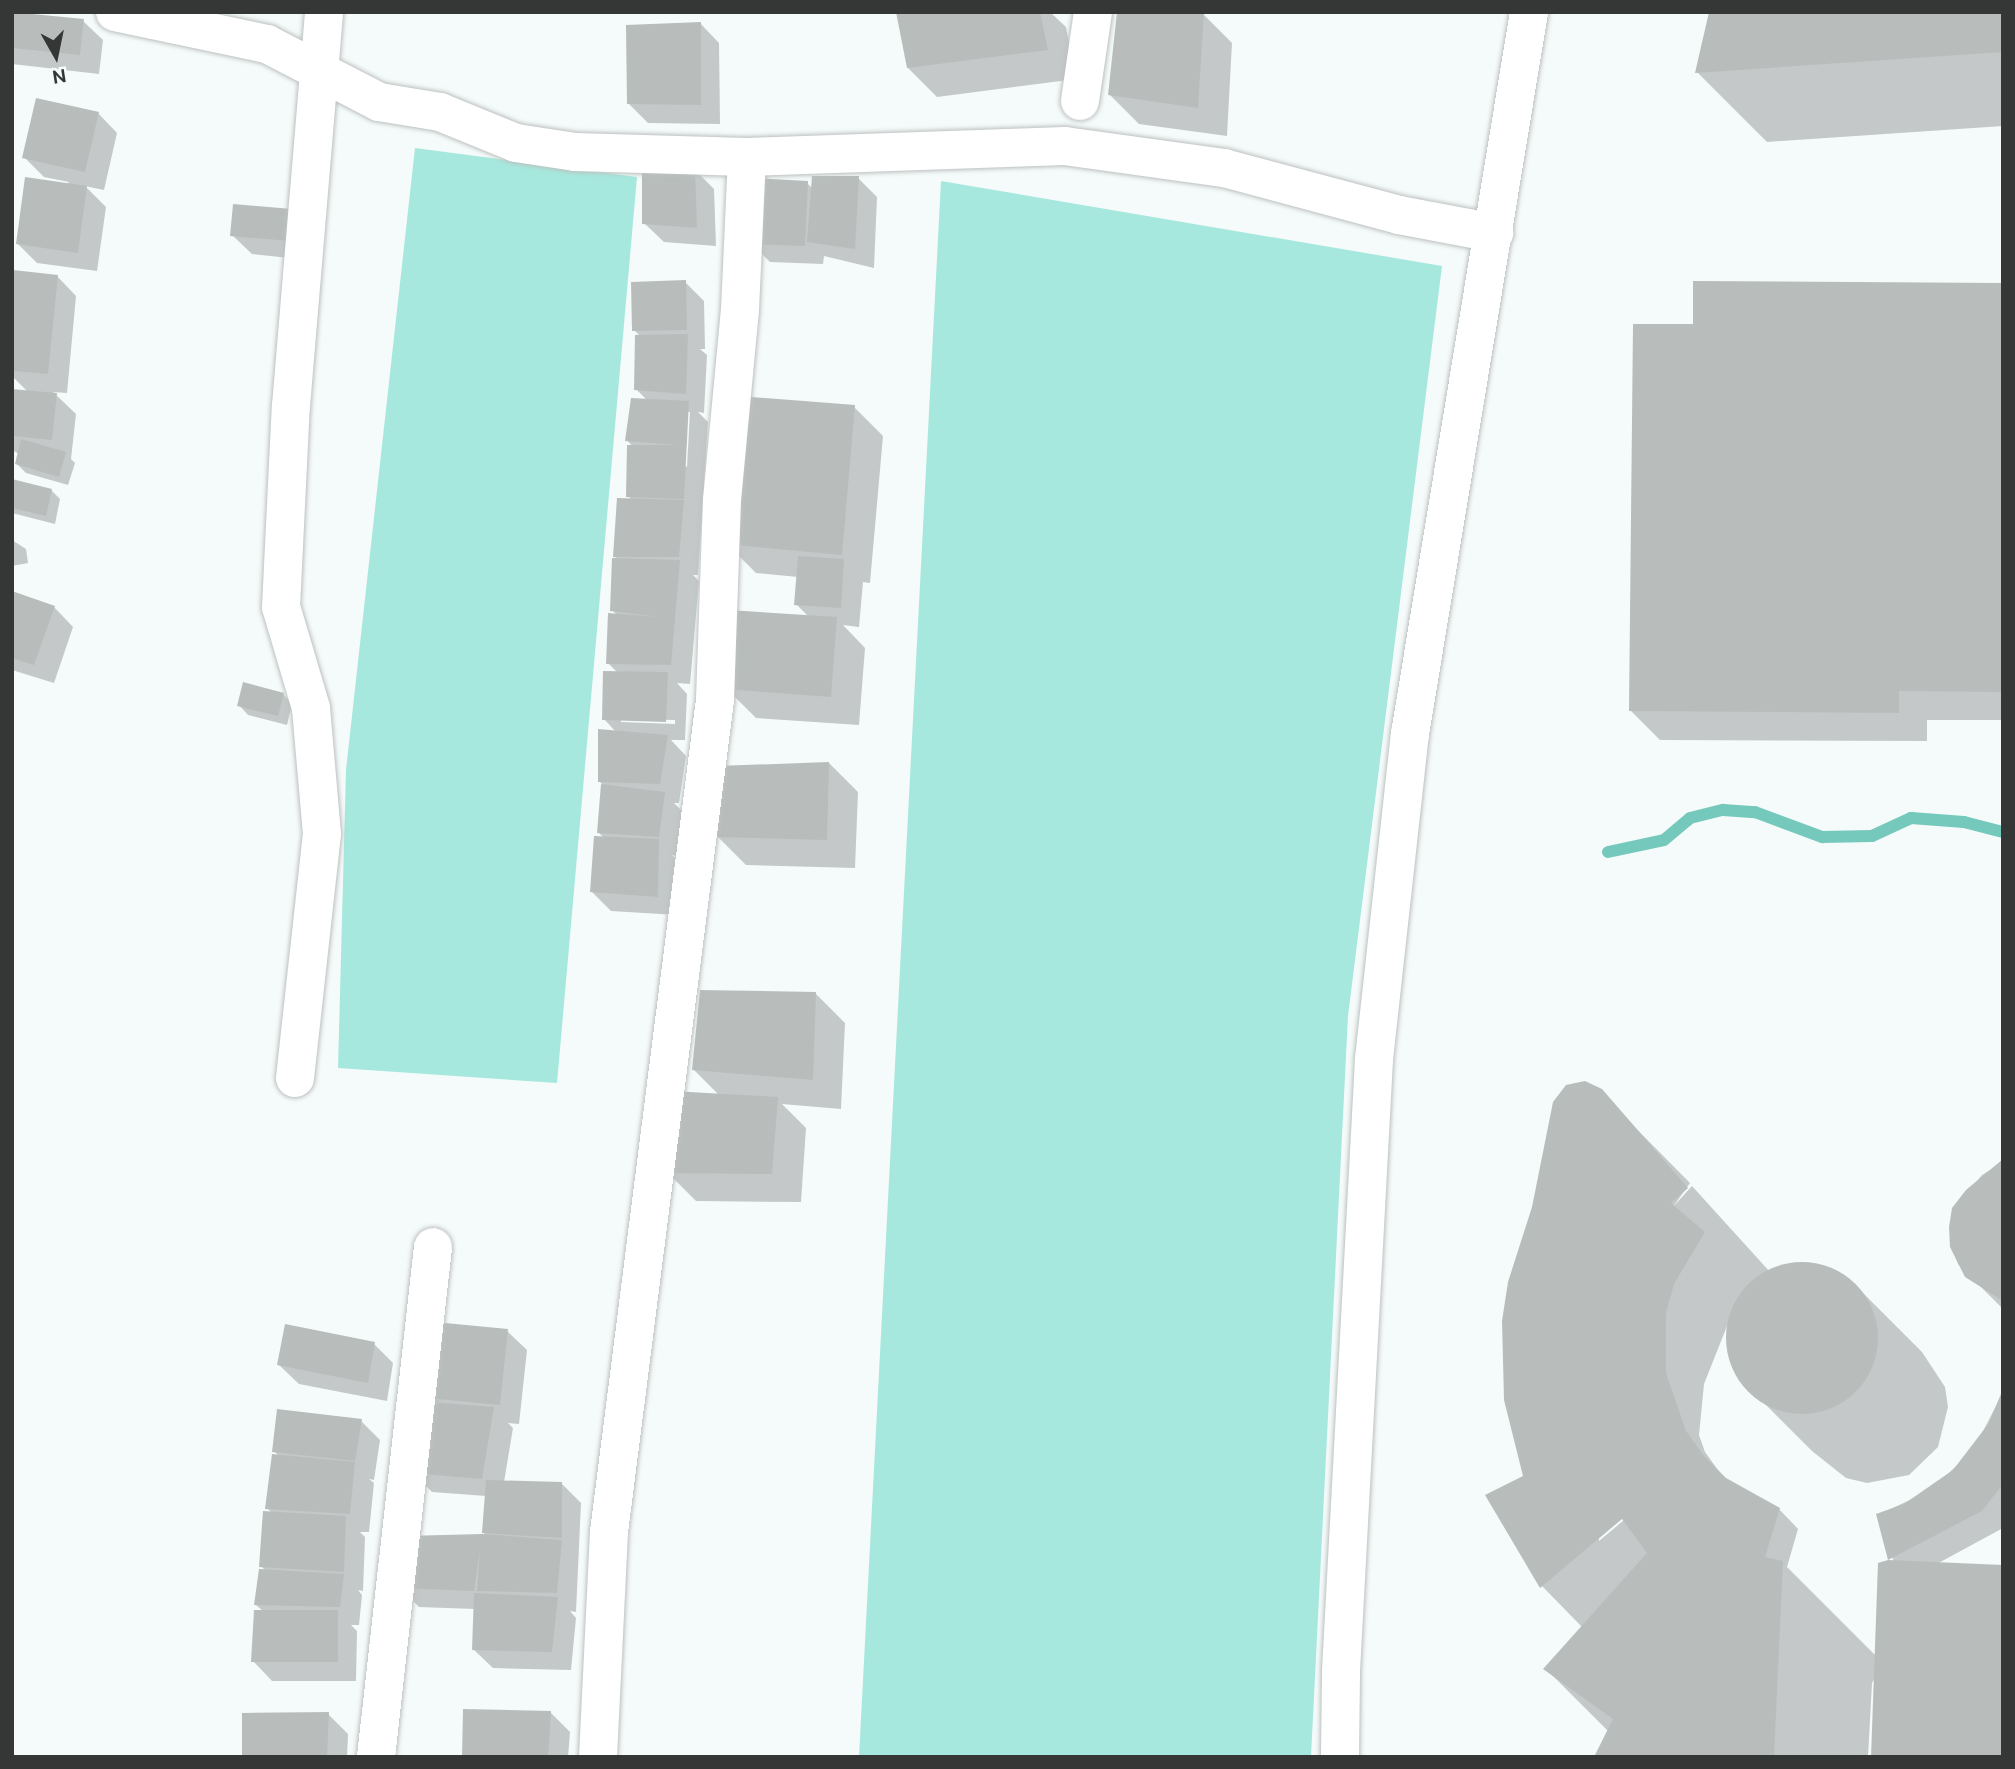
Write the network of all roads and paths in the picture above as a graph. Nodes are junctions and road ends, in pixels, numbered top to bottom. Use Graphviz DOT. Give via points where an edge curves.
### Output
graph roads {
  1 [pos="115,12"];
  2 [pos="324,12"];
  3 [pos="1093,12"];
  4 [pos="1529,12"];
  5 [pos="174,18"];
  6 [pos="320,74"];
  7 [pos="1080,101"];
  8 [pos="747,157"];
  9 [pos="1494,233"];
  10 [pos="295,1078"];
  11 [pos="433,1247"];
  12 [pos="376,1757"];
  13 [pos="598,1757"];
  14 [pos="1340,1757"];
  1 -- 5 [label="street"];
  2 -- 6 [label="street"];
  3 -- 7 [label="street"];
  4 -- 9 [label="street"];
  5 -- 6 [label="street" via="267,44"];
  6 -- 8 [label="street" via="379,102 440,112 516,143 576,152"];
  6 -- 10 [label="street" via="291,406 281,607 311,708 323,834"];
  8 -- 9 [label="street" via="1065,146 1224,168 1399,215"];
  8 -- 13 [label="street" via="740,310 722,500 715,700 609,1532"];
  9 -- 14 [label="street" via="1410,734 1374,1059 1340,1671"];
  11 -- 12 [label="street"];
}
